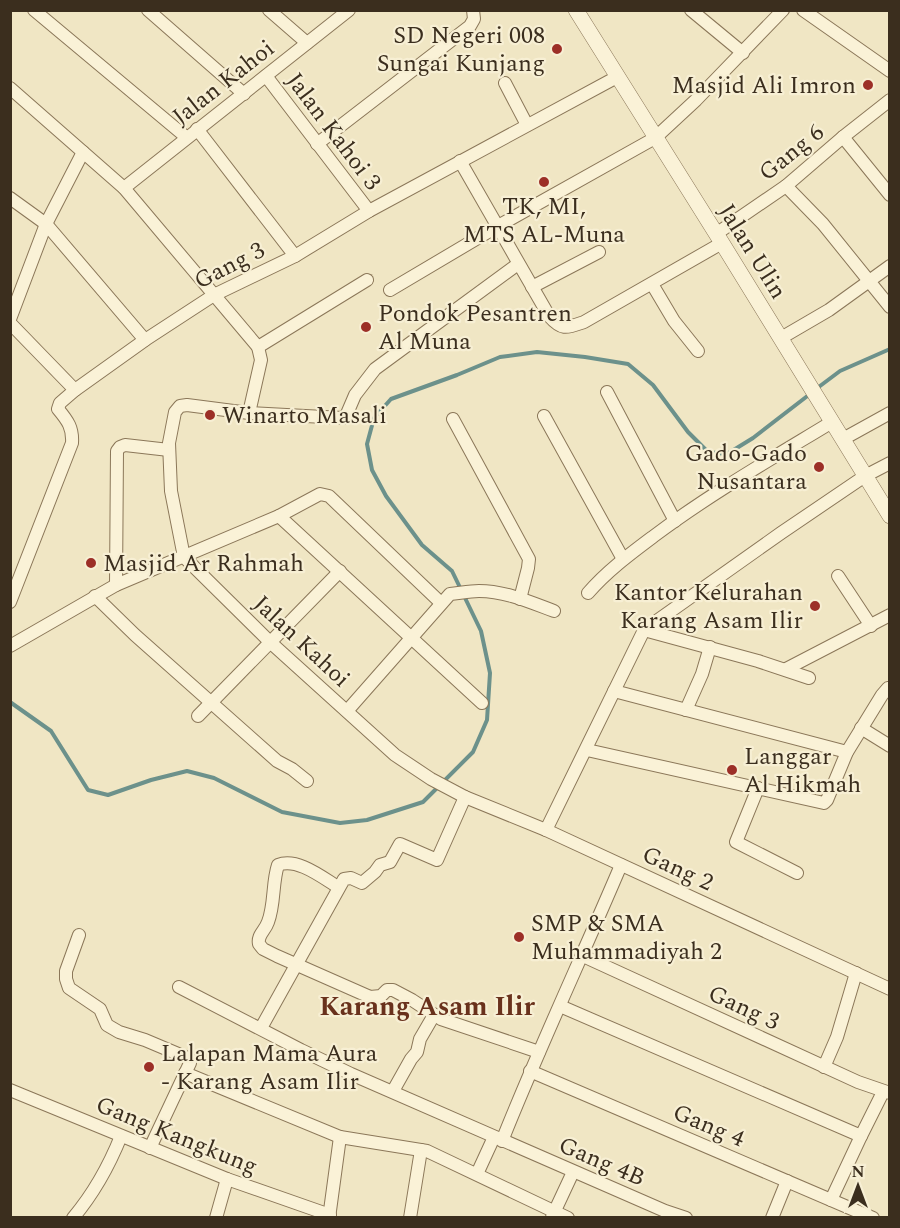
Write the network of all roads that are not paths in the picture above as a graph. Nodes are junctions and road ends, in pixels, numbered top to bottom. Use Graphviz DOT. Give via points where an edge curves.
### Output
graph roads {
  1 [pos="34,10"];
  2 [pos="148,10"];
  3 [pos="269,10"];
  4 [pos="349,10"];
  5 [pos="473,10"];
  6 [pos="576,10"];
  7 [pos="691,10"];
  8 [pos="783,10"];
  9 [pos="803,10"];
  10 [pos="307,43"];
  11 [pos="743,53"];
  12 [pos="890,71"];
  13 [pos="266,76"];
  14 [pos="616,77"];
  15 [pos="505,83"];
  16 [pos="10,88"];
  17 [pos="244,94"];
  18 [pos="890,100"];
  19 [pos="527,125"];
  20 [pos="197,129"];
  21 [pos="843,136"];
  22 [pos="186,137"];
  23 [pos="654,138"];
  24 [pos="317,144"];
  25 [pos="83,152"];
  26 [pos="460,161"];
  27 [pos="786,186"];
  28 [pos="124,188"];
  29 [pos="890,195"];
  30 [pos="10,198"];
  31 [pos="369,211"];
  32 [pos="46,224"];
  33 [pos="498,226"];
  34 [pos="719,239"];
  35 [pos="599,252"];
  36 [pos="295,256"];
  37 [pos="518,264"];
  38 [pos="890,266"];
  39 [pos="367,280"];
  40 [pos="869,282"];
  41 [pos="652,284"];
  42 [pos="532,287"];
  43 [pos="390,290"];
  44 [pos="214,295"];
  45 [pos="890,307"];
  46 [pos="10,321"];
  47 [pos="781,338"];
  48 [pos="145,339"];
  49 [pos="258,347"];
  50 [pos="698,351"];
  51 [pos="75,390"];
  52 [pos="606,392"];
  53 [pos="249,413"];
  54 [pos="890,413"];
  55 [pos="544,416"];
  56 [pos="453,419"];
  57 [pos="832,422"];
  58 [pos="843,439"];
  59 [pos="169,450"];
  60 [pos="890,462"];
  61 [pos="865,476"];
  62 [pos="279,516"];
  63 [pos="890,516"];
  64 [pos="675,521"];
  65 [pos="184,557"];
  66 [pos="623,559"];
  67 [pos="340,571"];
  68 [pos="838,576"];
  69 [pos="116,585"];
  70 [pos="588,593"];
  71 [pos="95,596"];
  72 [pos="520,598"];
  73 [pos="446,599"];
  74 [pos="10,602"];
  75 [pos="554,611"];
  76 [pos="890,615"];
  77 [pos="871,626"];
  78 [pos="644,630"];
  79 [pos="411,639"];
  80 [pos="270,642"];
  81 [pos="10,646"];
  82 [pos="710,647"];
  83 [pos="786,669"];
  84 [pos="809,678"];
  85 [pos="888,688"];
  86 [pos="614,692"];
  87 [pos="482,703"];
  88 [pos="211,704"];
  89 [pos="686,710"];
  90 [pos="347,711"];
  91 [pos="198,716"];
  92 [pos="861,728"];
  93 [pos="890,746"];
  94 [pos="587,750"];
  95 [pos="847,752"];
  96 [pos="307,781"];
  97 [pos="448,787"];
  98 [pos="758,788"];
  99 [pos="465,797"];
  100 [pos="546,831"];
  101 [pos="621,865"];
  102 [pos="797,873"];
  103 [pos="338,887"];
  104 [pos="79,935"];
  105 [pos="583,956"];
  106 [pos="296,964"];
  107 [pos="856,973"];
  108 [pos="179,987"];
  109 [pos="890,988"];
  110 [pos="560,1006"];
  111 [pos="434,1015"];
  112 [pos="261,1028"];
  113 [pos="539,1052"];
  114 [pos="824,1067"];
  115 [pos="530,1071"];
  116 [pos="185,1073"];
  117 [pos="10,1090"];
  118 [pos="393,1091"];
  119 [pos="886,1092"];
  120 [pos="122,1136"];
  121 [pos="861,1136"];
  122 [pos="340,1137"];
  123 [pos="498,1139"];
  124 [pos="150,1148"];
  125 [pos="421,1150"];
  126 [pos="573,1172"];
  127 [pos="477,1174"];
  128 [pos="227,1179"];
  129 [pos="787,1181"];
  130 [pos="831,1200"];
  131 [pos="553,1214"];
  132 [pos="329,1216"];
  133 [pos="73,1218"];
  134 [pos="216,1218"];
  135 [pos="410,1218"];
  136 [pos="568,1218"];
  137 [pos="686,1218"];
  138 [pos="772,1218"];
  139 [pos="873,1218"];
  1 -- 22 [label="street"];
  2 -- 17 [label="street"];
  3 -- 10 [label="street"];
  4 -- 10 [label="street, Jalan Kahoi"];
  5 -- 24 [label="street" via="470,26"];
  6 -- 14 [label="street, Jalan Ulin"];
  7 -- 11 [label="street"];
  8 -- 11 [label="street"];
  9 -- 12 [label="street"];
  10 -- 13 [label="street, Jalan Kahoi"];
  11 -- 23 [label="street"];
  13 -- 17 [label="street, Jalan Kahoi"];
  13 -- 24 [label="street, Jalan Kahoi 3"];
  14 -- 19 [label="street, Gang 3"];
  14 -- 23 [label="street, Jalan Ulin"];
  15 -- 19 [label="street"];
  16 -- 25 [label="street"];
  17 -- 20 [label="street, Jalan Kahoi"];
  18 -- 21 [label="street, Gang 6"];
  19 -- 26 [label="street, Gang 3"];
  20 -- 22 [label="street, Jalan Kahoi"];
  20 -- 36 [label="street"];
  21 -- 27 [label="street, Gang 6"];
  21 -- 29 [label="street"];
  22 -- 28 [label="street, Jalan Kahoi"];
  23 -- 33 [label="street"];
  23 -- 34 [label="street, Jalan Ulin"];
  24 -- 31 [label="street, Jalan Kahoi 3"];
  25 -- 28 [label="street"];
  25 -- 32 [label="street"];
  26 -- 31 [label="street, Gang 3"];
  26 -- 33 [label="street"];
  27 -- 34 [label="street, Gang 6"];
  27 -- 40 [label="street" via="823,224"];
  28 -- 44 [label="street"];
  30 -- 32 [label="street"];
  31 -- 36 [label="street, Gang 3"];
  32 -- 46 [label="street"];
  32 -- 48 [label="street"];
  33 -- 37 [label="street"];
  33 -- 43 [label="street"];
  34 -- 41 [label="street, Gang 6"];
  34 -- 47 [label="street, Jalan Ulin"];
  35 -- 42 [label="street"];
  36 -- 44 [label="street, Gang 3"];
  37 -- 42 [label="street"];
  37 -- 53 [label="street" via="375,369 343,418"];
  38 -- 40 [label="street"];
  39 -- 49 [label="street"];
  40 -- 45 [label="street"];
  40 -- 47 [label="street"];
  41 -- 42 [label="street, Gang 6" via="584,322 565,328 557,325"];
  41 -- 50 [label="street"];
  44 -- 48 [label="street, Gang 3"];
  44 -- 49 [label="street"];
  46 -- 51 [label="street"];
  47 -- 57 [label="street, Jalan Ulin"];
  48 -- 51 [label="street, Gang 3"];
  49 -- 53 [label="street" via="261,360"];
  51 -- 74 [label="street, Gang 3" via="58,409 69,423 72,443"];
  52 -- 64 [label="street"];
  53 -- 59 [label="street" via="180,406 175,412"];
  54 -- 58 [label="street"];
  55 -- 66 [label="street"];
  56 -- 72 [label="street" via="529,559"];
  57 -- 58 [label="street, Jalan Ulin"];
  57 -- 64 [label="street"];
  58 -- 61 [label="street, Jalan Ulin"];
  59 -- 65 [label="street" via="171,491"];
  59 -- 69 [label="street" via="124,445 117,451"];
  60 -- 61 [label="street"];
  61 -- 63 [label="street, Jalan Ulin"];
  61 -- 78 [label="street"];
  62 -- 65 [label="street"];
  62 -- 67 [label="street"];
  62 -- 73 [label="street" via="325,494"];
  64 -- 66 [label="street"];
  65 -- 69 [label="street"];
  65 -- 80 [label="street, Jalan Kahoi"];
  66 -- 70 [label="street"];
  67 -- 79 [label="street"];
  67 -- 80 [label="street"];
  68 -- 77 [label="street"];
  69 -- 71 [label="street"];
  71 -- 81 [label="street"];
  71 -- 88 [label="street"];
  72 -- 73 [label="street" via="481,591"];
  72 -- 75 [label="street"];
  73 -- 79 [label="street"];
  76 -- 77 [label="street"];
  77 -- 83 [label="street"];
  78 -- 82 [label="street"];
  78 -- 86 [label="street"];
  79 -- 87 [label="street"];
  79 -- 90 [label="street"];
  80 -- 88 [label="street"];
  80 -- 90 [label="street, Jalan Kahoi"];
  82 -- 83 [label="street"];
  82 -- 89 [label="street"];
  83 -- 84 [label="street"];
  85 -- 92 [label="street"];
  86 -- 89 [label="street"];
  86 -- 94 [label="street"];
  88 -- 91 [label="street"];
  88 -- 96 [label="street" via="277,761"];
  89 -- 95 [label="street"];
  90 -- 97 [label="street, Jalan Kahoi" via="395,755"];
  92 -- 93 [label="street"];
  92 -- 95 [label="street"];
  94 -- 98 [label="street"];
  94 -- 100 [label="street"];
  95 -- 98 [label="street" via="824,803"];
  97 -- 99 [label="street, Gang 2"];
  98 -- 102 [label="street" via="736,842"];
  99 -- 100 [label="street, Gang 2"];
  99 -- 103 [label="street" via="437,860 400,844 390,862 380,865 362,883 347,877"];
  100 -- 101 [label="street, Gang 2"];
  101 -- 105 [label="street"];
  101 -- 107 [label="street, Gang 2"];
  103 -- 106 [label="street"];
  103 -- 106 [label="street" via="302,867 282,863 277,869 268,923 258,940 263,949"];
  104 -- 116 [label="street" via="66,971 69,988 100,1009 107,1024 119,1032 190,1059"];
  105 -- 110 [label="street"];
  105 -- 114 [label="street, Gang 3"];
  106 -- 111 [label="street" via="370,997 393,990"];
  106 -- 112 [label="street"];
  107 -- 109 [label="street, Gang 2"];
  107 -- 114 [label="street"];
  108 -- 112 [label="street, Gang 4B"];
  110 -- 113 [label="street"];
  110 -- 121 [label="street"];
  111 -- 113 [label="street"];
  111 -- 118 [label="street"];
  112 -- 118 [label="street, Gang 4B"];
  113 -- 115 [label="street"];
  114 -- 119 [label="street, Gang 3"];
  115 -- 123 [label="street"];
  115 -- 129 [label="street, Gang 4"];
  116 -- 122 [label="street"];
  116 -- 124 [label="street"];
  117 -- 120 [label="street, Gang Kangkung"];
  118 -- 123 [label="street, Gang 4B"];
  119 -- 121 [label="street"];
  120 -- 124 [label="street, Gang Kangkung"];
  120 -- 133 [label="street" via="105,1172"];
  121 -- 130 [label="street"];
  122 -- 125 [label="street"];
  122 -- 132 [label="street"];
  123 -- 126 [label="street, Gang 4B"];
  123 -- 127 [label="street"];
  124 -- 128 [label="street, Gang Kangkung"];
  125 -- 127 [label="street"];
  125 -- 135 [label="street"];
  126 -- 131 [label="street"];
  126 -- 137 [label="street, Gang 4B"];
  127 -- 131 [label="street"];
  128 -- 132 [label="street, Gang Kangkung"];
  128 -- 134 [label="street"];
  129 -- 130 [label="street, Gang 4"];
  129 -- 138 [label="street"];
  130 -- 139 [label="street, Gang 4"];
  131 -- 136 [label="street"];
}
